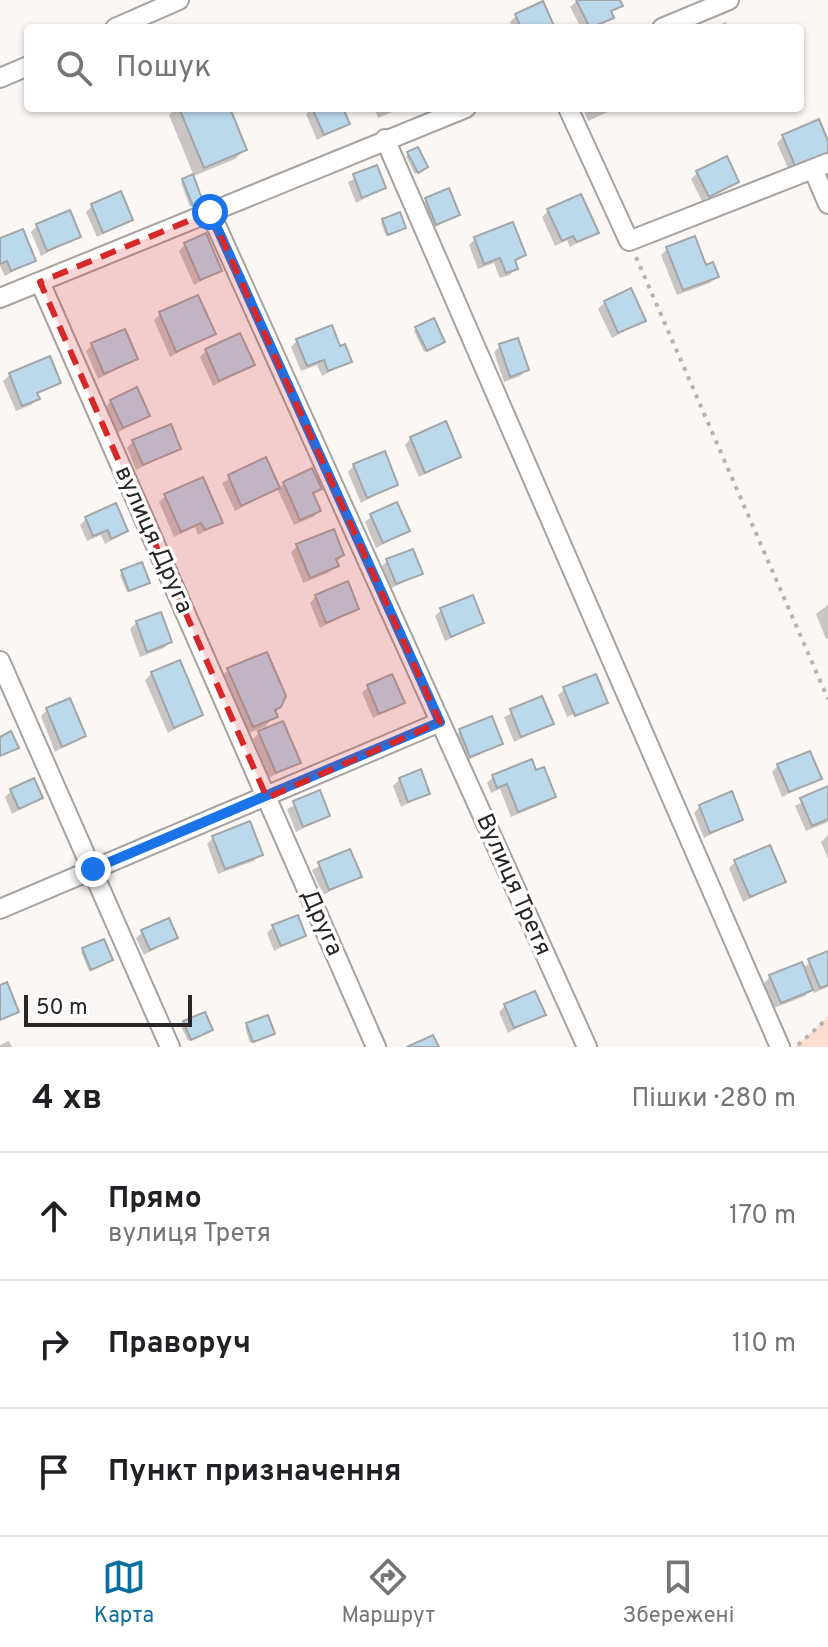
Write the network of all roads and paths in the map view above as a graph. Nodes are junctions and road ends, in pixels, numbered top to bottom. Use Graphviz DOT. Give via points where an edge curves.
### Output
graph roads {
  1 [pos="179,0"];
  2 [pos="729,0"];
  3 [pos="124,24"];
  4 [pos="672,24"];
  5 [pos="24,68"];
  6 [pos="0,78"];
  7 [pos="456,112"];
  8 [pos="570,112"];
  9 [pos="385,139"];
  10 [pos="821,166"];
  11 [pos="828,204"];
  12 [pos="210,212"];
  13 [pos="629,241"];
  14 [pos="40,282"];
  15 [pos="0,298"];
  16 [pos="0,661"];
  17 [pos="828,699"];
  18 [pos="440,722"];
  19 [pos="267,798"];
  20 [pos="93,869"];
  21 [pos="0,909"];
  22 [pos="828,1018"];
  23 [pos="170,1047"];
  24 [pos="376,1047"];
  25 [pos="587,1047"];
  26 [pos="780,1047"];
  27 [pos="796,1047"];
  1 -- 3 [label="street"];
  2 -- 4 [label="street"];
  5 -- 6 [label="street"];
  7 -- 9 [label="street"];
  8 -- 13 [label="street"];
  9 -- 12 [label="street"];
  9 -- 26 [label="street"];
  10 -- 11 [label="street"];
  10 -- 13 [label="street"];
  12 -- 14 [label="street"];
  12 -- 18 [label="street"];
  13 -- 17 [label="path"];
  14 -- 15 [label="street"];
  14 -- 19 [label="street, вулиця Друга"];
  16 -- 20 [label="street"];
  18 -- 19 [label="street"];
  18 -- 25 [label="street, Вулиця Третя"];
  19 -- 20 [label="street"];
  19 -- 24 [label="street, Друга"];
  20 -- 21 [label="street"];
  20 -- 23 [label="street"];
  22 -- 27 [label="path"];
}
